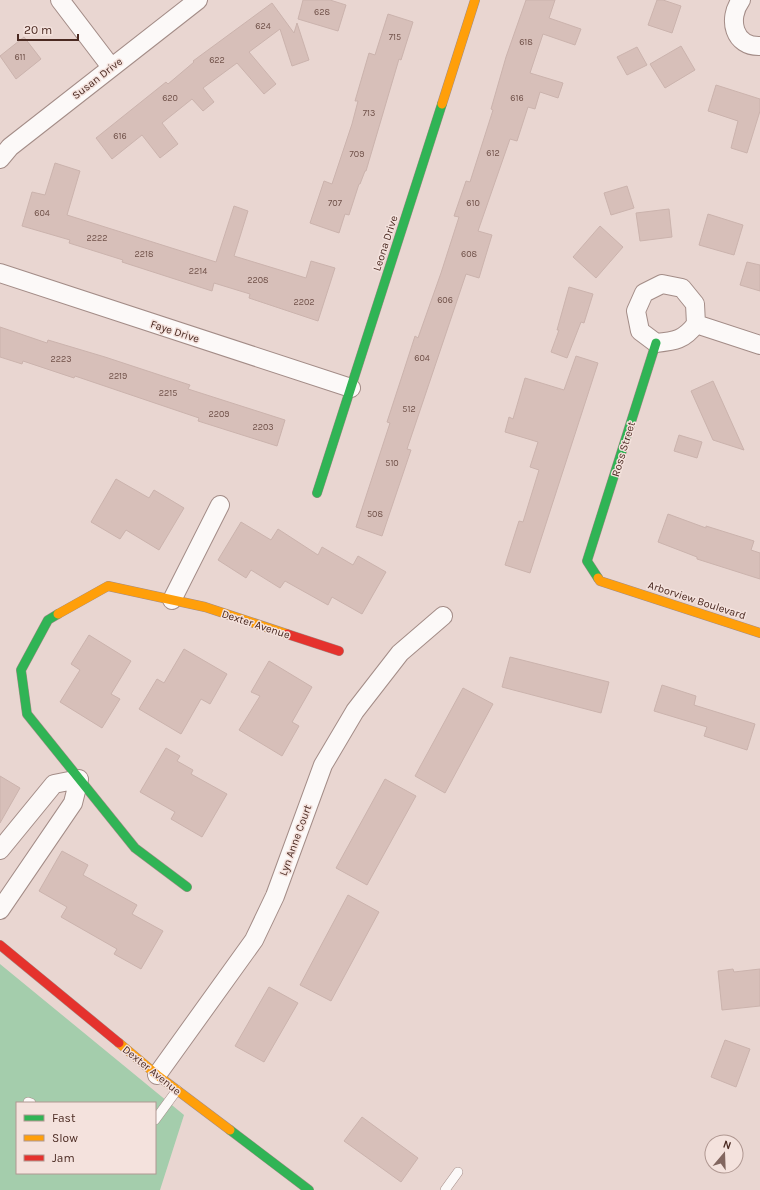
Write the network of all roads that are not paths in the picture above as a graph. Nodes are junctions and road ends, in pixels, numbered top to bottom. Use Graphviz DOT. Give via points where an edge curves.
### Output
graph roads {
  1 [pos="60,0"];
  2 [pos="198,0"];
  3 [pos="474,0"];
  4 [pos="741,0"];
  5 [pos="760,46"];
  6 [pos="111,67"];
  7 [pos="0,159"];
  8 [pos="0,273"];
  9 [pos="696,324"];
  10 [pos="656,343"];
  11 [pos="760,345"];
  12 [pos="351,388"];
  13 [pos="317,493"];
  14 [pos="220,505"];
  15 [pos="628,590"];
  16 [pos="172,600"];
  17 [pos="443,616"];
  18 [pos="760,633"];
  19 [pos="339,651"];
  20 [pos="79,779"];
  21 [pos="0,850"];
  22 [pos="187,887"];
  23 [pos="0,910"];
  24 [pos="0,945"];
  25 [pos="158,1075"];
  26 [pos="177,1090"];
  27 [pos="156,1119"];
  28 [pos="458,1172"];
  29 [pos="309,1190"];
  30 [pos="445,1190"];
  1 -- 6 [label="street"];
  2 -- 6 [label="street, Susan Drive"];
  3 -- 12 [label="street, Leona Drive"];
  4 -- 5 [label="street" via="733,16 734,29 743,41"];
  6 -- 7 [label="street, Susan Drive" via="10,147"];
  8 -- 12 [label="street, Faye Drive"];
  9 -- 10 [label="street" via="687,335 672,341"];
  9 -- 10 [label="street" via="695,304 682,288 662,284 644,293 636,311 640,331"];
  9 -- 11 [label="street"];
  10 -- 15 [label="street, Ross Street" via="587,561 600,581"];
  12 -- 13 [label="street, Leona Drive"];
  14 -- 16 [label="street"];
  15 -- 18 [label="street, Arborview Boulevard"];
  16 -- 19 [label="street, Dexter Avenue" via="205,607"];
  16 -- 20 [label="street, Dexter Avenue" via="108,586 48,620 21,670 27,714"];
  17 -- 25 [label="street, Lyn Anne Court" via="400,653 355,711 323,765 275,896 254,940"];
  20 -- 21 [label="street" via="54,784"];
  20 -- 22 [label="street, Dexter Avenue" via="136,848"];
  20 -- 23 [label="street" via="73,802"];
  24 -- 25 [label="street, Dexter Avenue"];
  25 -- 26 [label="street, Dexter Avenue"];
  26 -- 27 [label="lane"];
  26 -- 29 [label="street, Dexter Avenue"];
  28 -- 30 [label="lane"];
}
